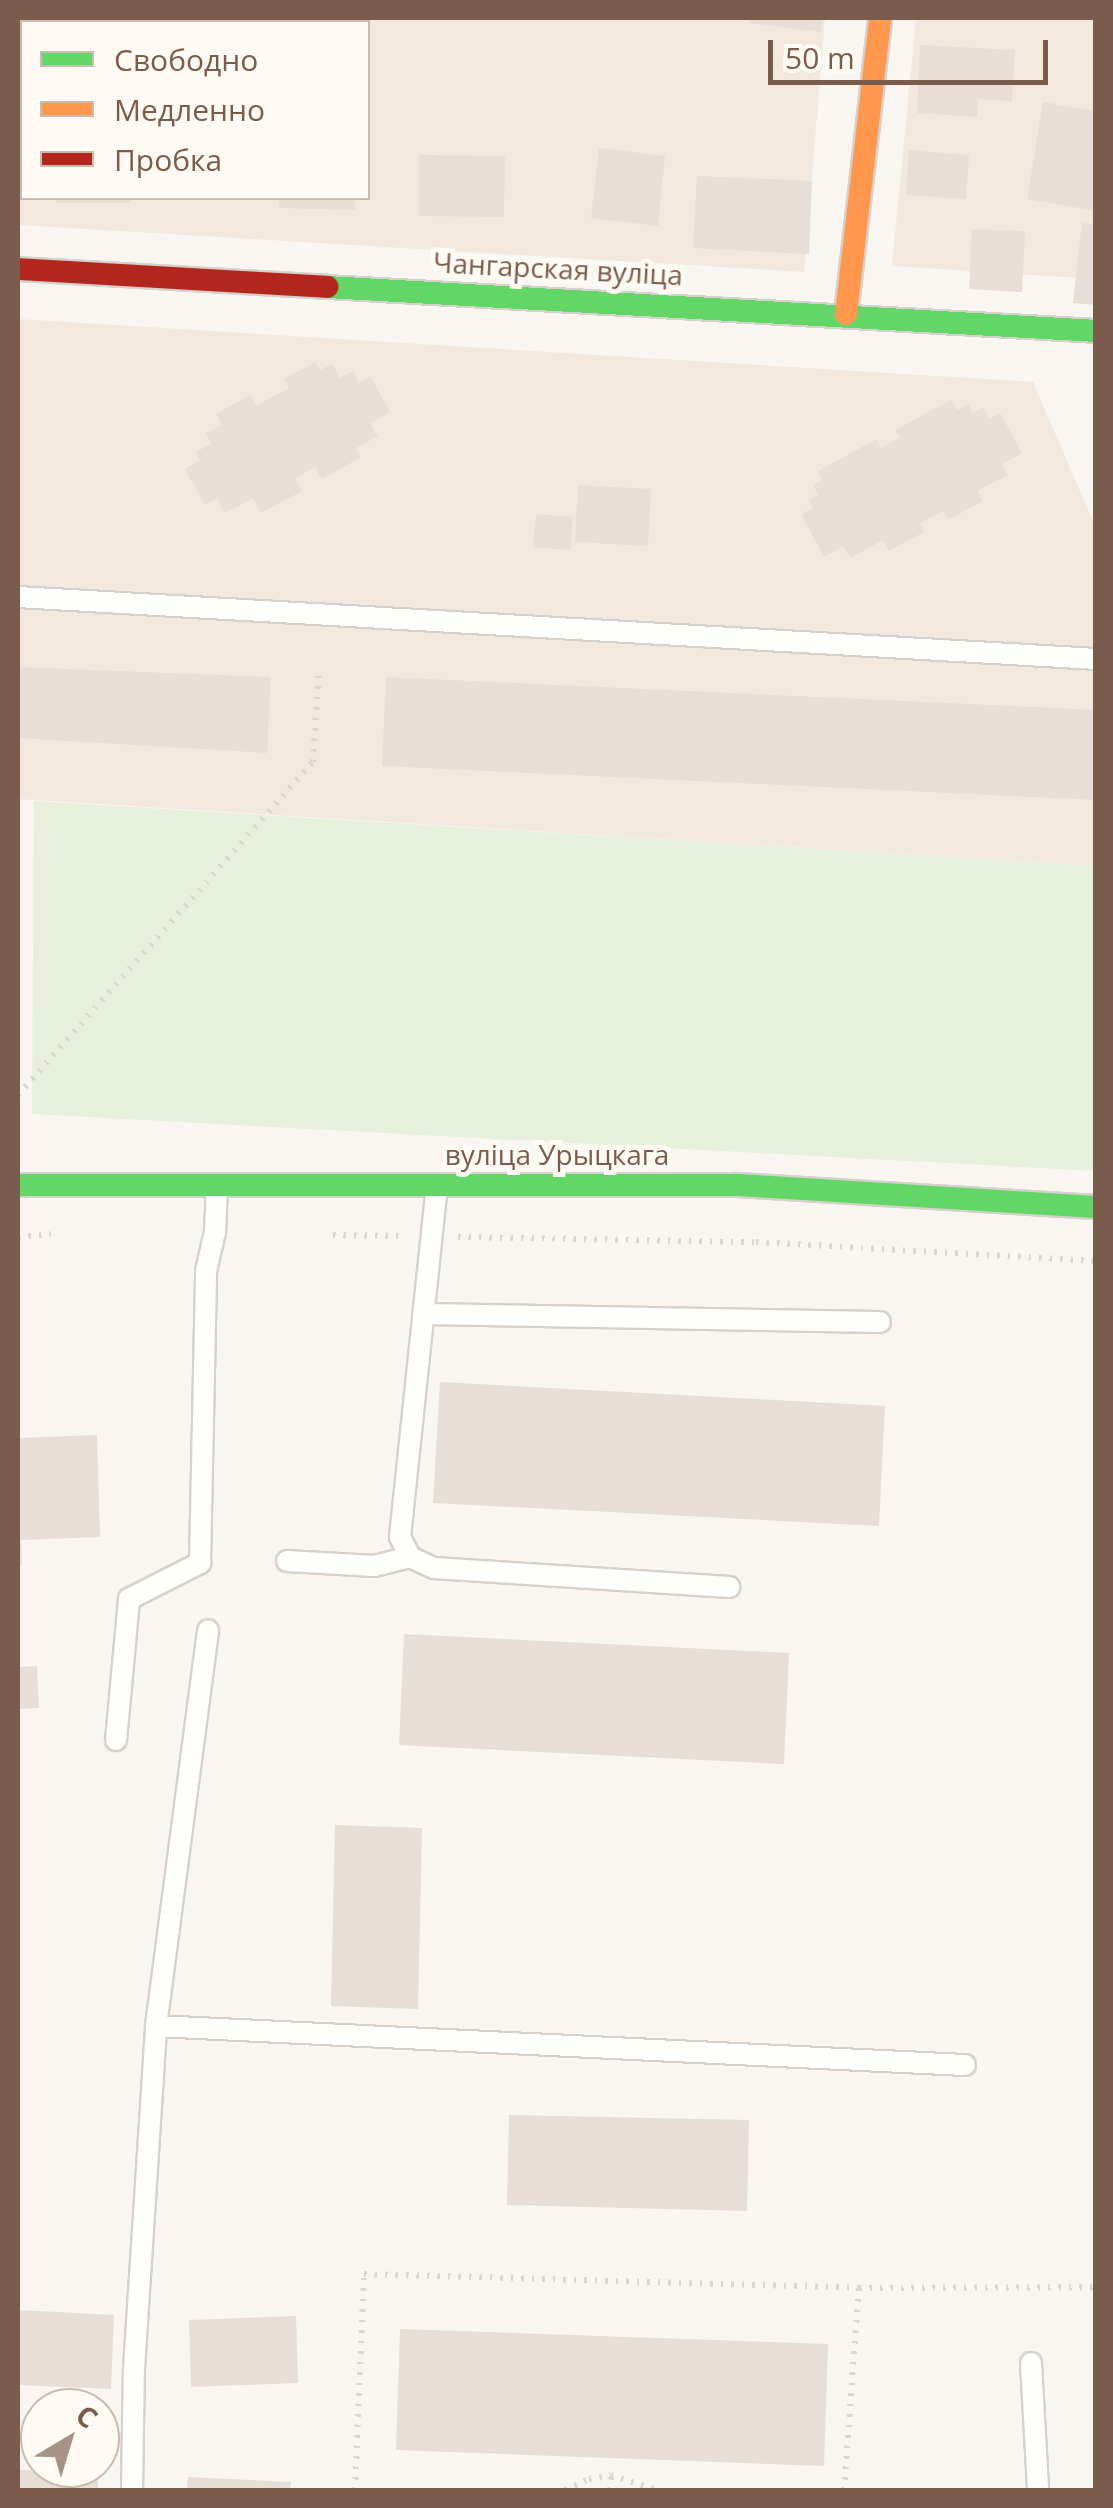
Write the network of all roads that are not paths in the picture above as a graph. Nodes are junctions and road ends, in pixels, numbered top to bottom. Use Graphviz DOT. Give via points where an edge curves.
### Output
graph roads {
  1 [pos="880,18"];
  2 [pos="18,269"];
  3 [pos="846,314"];
  4 [pos="1096,331"];
  5 [pos="18,597"];
  6 [pos="1096,659"];
  7 [pos="437,1183"];
  8 [pos="217,1184"];
  9 [pos="18,1185"];
  10 [pos="1096,1207"];
  11 [pos="423,1314"];
  12 [pos="880,1322"];
  13 [pos="410,1557"];
  14 [pos="287,1561"];
  15 [pos="729,1586"];
  16 [pos="208,1630"];
  17 [pos="116,1740"];
  18 [pos="156,2026"];
  19 [pos="964,2066"];
  20 [pos="1031,2363"];
  21 [pos="132,2490"];
  22 [pos="1038,2490"];
  1 -- 3 [label="main road"];
  2 -- 3 [label="main road, Чангарская вуліца"];
  3 -- 4 [label="main road, Чангарская вуліца"];
  5 -- 6 [label="lane"];
  7 -- 8 [label="main road, вуліца Урыцкага"];
  7 -- 10 [label="main road, вуліца Урыцкага" via="737,1185"];
  7 -- 11 [label="lane"];
  8 -- 9 [label="main road, вуліца Урыцкага"];
  8 -- 17 [label="lane" via="206,1270 200,1564 129,1599"];
  11 -- 12 [label="lane"];
  11 -- 13 [label="lane" via="400,1537"];
  13 -- 14 [label="lane" via="374,1566"];
  13 -- 15 [label="lane" via="434,1568"];
  16 -- 18 [label="lane"];
  18 -- 19 [label="lane"];
  18 -- 21 [label="lane"];
  20 -- 22 [label="lane"];
}
